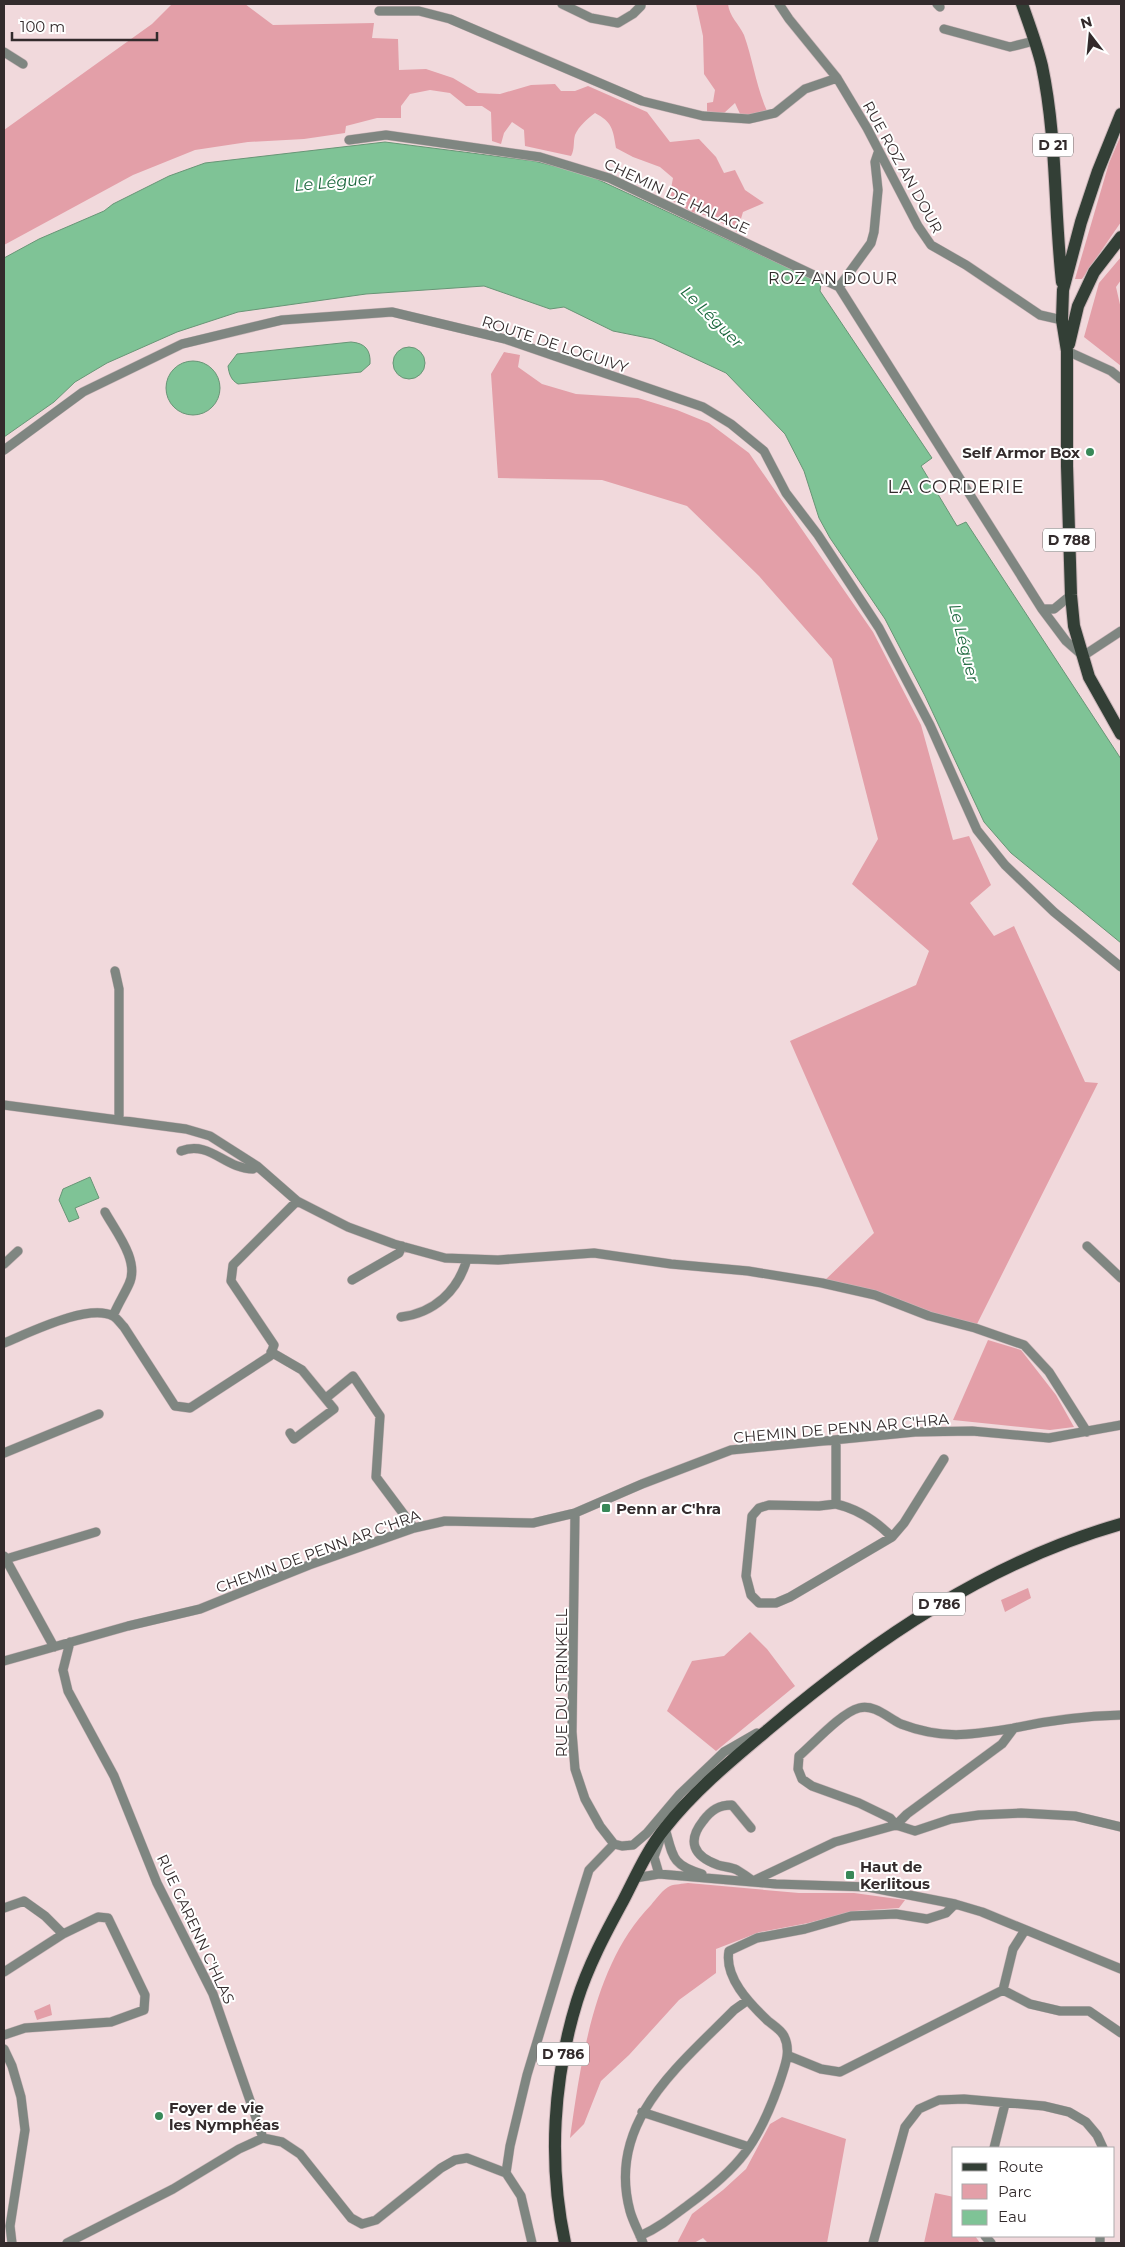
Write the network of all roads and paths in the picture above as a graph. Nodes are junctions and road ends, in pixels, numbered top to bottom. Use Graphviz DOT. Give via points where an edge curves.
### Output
graph roads {
  1 [pos="562,4"];
  2 [pos="641,4"];
  3 [pos="779,4"];
  4 [pos="1022,4"];
  5 [pos="379,11"];
  6 [pos="944,30"];
  7 [pos="1034,41"];
  8 [pos="4,52"];
  9 [pos="23,64"];
  10 [pos="837,78"];
  11 [pos="1121,114"];
  12 [pos="348,140"];
  13 [pos="878,153"];
  14 [pos="1121,237"];
  15 [pos="839,287"];
  16 [pos="1063,290"];
  17 [pos="1062,320"];
  18 [pos="1067,351"];
  19 [pos="1121,379"];
  20 [pos="4,450"];
  21 [pos="1071,595"];
  22 [pos="1042,609"];
  23 [pos="1121,631"];
  24 [pos="1083,656"];
  25 [pos="1121,734"];
  26 [pos="1121,967"];
  27 [pos="115,971"];
  28 [pos="4,1105"];
  29 [pos="119,1120"];
  30 [pos="181,1151"];
  31 [pos="257,1166"];
  32 [pos="297,1200"];
  33 [pos="105,1212"];
  34 [pos="402,1246"];
  35 [pos="1087,1246"];
  36 [pos="18,1251"];
  37 [pos="467,1259"];
  38 [pos="4,1264"];
  39 [pos="1121,1278"];
  40 [pos="352,1280"];
  41 [pos="113,1316"];
  42 [pos="400,1316"];
  43 [pos="4,1343"];
  44 [pos="272,1349"];
  45 [pos="326,1398"];
  46 [pos="99,1414"];
  47 [pos="1121,1426"];
  48 [pos="1087,1432"];
  49 [pos="290,1434"];
  50 [pos="836,1440"];
  51 [pos="4,1453"];
  52 [pos="944,1459"];
  53 [pos="836,1504"];
  54 [pos="575,1513"];
  55 [pos="1121,1524"];
  56 [pos="414,1528"];
  57 [pos="96,1532"];
  58 [pos="892,1537"];
  59 [pos="5,1558"];
  60 [pos="70,1642"];
  61 [pos="54,1647"];
  62 [pos="4,1661"];
  63 [pos="1121,1715"];
  64 [pos="777,1722"];
  65 [pos="1014,1728"];
  66 [pos="896,1825"];
  67 [pos="1121,1827"];
  68 [pos="665,1828"];
  69 [pos="751,1828"];
  70 [pos="614,1844"];
  71 [pos="659,1874"];
  72 [pos="635,1878"];
  73 [pos="715,1878"];
  74 [pos="753,1881"];
  75 [pos="955,1904"];
  76 [pos="4,1909"];
  77 [pos="1026,1930"];
  78 [pos="63,1934"];
  79 [pos="1121,1969"];
  80 [pos="4,1972"];
  81 [pos="1003,1990"];
  82 [pos="748,2000"];
  83 [pos="1121,2033"];
  84 [pos="4,2035"];
  85 [pos="4,2049"];
  86 [pos="788,2056"];
  87 [pos="1006,2104"];
  88 [pos="642,2112"];
  89 [pos="263,2138"];
  90 [pos="994,2147"];
  91 [pos="1103,2147"];
  92 [pos="750,2148"];
  93 [pos="506,2173"];
  94 [pos="642,2240"];
  95 [pos="12,2243"];
  96 [pos="67,2243"];
  97 [pos="532,2243"];
  98 [pos="565,2243"];
  99 [pos="873,2243"];
  1 -- 2 [label="street" via="591,18 618,23 633,14"];
  3 -- 10 [label="street, RUE ROZ AN DOUR"];
  4 -- 7 [label="main road, D 21"];
  5 -- 10 [label="street" via="419,11 450,20 642,101 703,116 750,119 775,113 805,89"];
  6 -- 7 [label="street" via="1010,47"];
  7 -- 16 [label="main road, D 21" via="1042,65 1051,122"];
  8 -- 9 [label="street"];
  10 -- 13 [label="street, RUE ROZ AN DOUR"];
  11 -- 16 [label="main road, D 788" via="1092,188"];
  12 -- 15 [label="street, CHEMIN DE HALAGE" via="386,136 540,157 609,178"];
  13 -- 15 [label="street" via="875,162 878,190 871,243"];
  13 -- 17 [label="street, RUE ROZ AN DOUR" via="931,245 1040,315"];
  14 -- 18 [label="main road" via="1094,272 1078,306"];
  15 -- 22 [label="street"];
  16 -- 17 [label="main road, D 788"];
  17 -- 18 [label="main road, D 788"];
  18 -- 19 [label="street" via="1112,371"];
  18 -- 21 [label="main road, D 788"];
  20 -- 26 [label="street, ROUTE DE LOGUIVY" via="83,392 182,344 282,320 392,312 504,339 703,407 731,424 764,451 786,493 818,535 879,628 930,725 976,830 1005,865 1054,912"];
  21 -- 22 [label="street" via="1054,608"];
  21 -- 24 [label="main road, D 788" via="1074,626"];
  22 -- 24 [label="street" via="1066,641"];
  23 -- 24 [label="street"];
  24 -- 25 [label="main road, D 788" via="1089,677"];
  27 -- 29 [label="street" via="120,998"];
  28 -- 29 [label="street"];
  29 -- 31 [label="street" via="210,1136"];
  30 -- 31 [label="street" via="192,1147 205,1150 236,1167 253,1169"];
  31 -- 32 [label="street"];
  32 -- 34 [label="street" via="348,1226"];
  32 -- 44 [label="street" via="233,1265 231,1281"];
  33 -- 41 [label="street" via="132,1267 130,1283"];
  34 -- 37 [label="street" via="445,1258"];
  34 -- 40 [label="street" via="399,1253"];
  35 -- 39 [label="street"];
  36 -- 38 [label="street"];
  37 -- 42 [label="street" via="463,1274 446,1296 416,1315"];
  37 -- 48 [label="street" via="594,1253 748,1271 875,1295 928,1316 1024,1345 1049,1372"];
  41 -- 43 [label="street" via="80,1314"];
  41 -- 44 [label="street" via="124,1327 175,1406 190,1408 270,1356"];
  44 -- 45 [label="street" via="302,1370"];
  45 -- 49 [label="street" via="334,1409 294,1439"];
  45 -- 56 [label="street" via="354,1376 380,1416 376,1477"];
  46 -- 51 [label="street"];
  47 -- 48 [label="street, CHEMIN DE PENN AR C'HRA"];
  48 -- 50 [label="street, CHEMIN DE PENN AR C'HRA" via="1049,1438 972,1431 915,1432"];
  50 -- 53 [label="street"];
  50 -- 54 [label="street, CHEMIN DE PENN AR C'HRA" via="731,1450"];
  52 -- 58 [label="street"];
  53 -- 58 [label="street" via="863,1514"];
  53 -- 58 [label="street" via="769,1505 759,1508 752,1516 746,1576 751,1595 759,1603 776,1603 790,1597"];
  54 -- 56 [label="street, CHEMIN DE PENN AR C'HRA" via="533,1523 445,1521"];
  54 -- 70 [label="street, RUE DU STRINKELL" via="572,1732 575,1769 585,1799"];
  55 -- 64 [label="main road, D 786" via="1008,1566 912,1620 859,1656"];
  56 -- 60 [label="street, CHEMIN DE PENN AR C'HRA" via="309,1565 200,1609"];
  57 -- 59 [label="street"];
  59 -- 61 [label="street"];
  60 -- 61 [label="street, CHEMIN DE PENN AR C'HRA"];
  60 -- 89 [label="street, RUE GARENN C'HLAS" via="63,1670 68,1691 114,1776 157,1883 213,1994"];
  61 -- 62 [label="street, CHEMIN DE PENN AR C'HRA"];
  63 -- 65 [label="street" via="1045,1720"];
  64 -- 68 [label="main road, D 786" via="718,1772"];
  64 -- 70 [label="street" via="724,1752 680,1794 648,1833 633,1844"];
  65 -- 66 [label="street" via="1002,1744"];
  65 -- 66 [label="street" via="966,1735 936,1735 900,1723 873,1708 860,1708 848,1714 799,1756 798,1769 802,1779 890,1818"];
  66 -- 67 [label="street" via="915,1831 979,1815 1021,1813 1075,1816"];
  66 -- 74 [label="street" via="835,1842"];
  68 -- 71 [label="street" via="654,1857"];
  68 -- 72 [label="main road, D 786" via="645,1856"];
  68 -- 73 [label="street" via="673,1857 684,1869"];
  69 -- 74 [label="street" via="732,1805 720,1805 694,1832 693,1844 700,1856 736,1870"];
  70 -- 93 [label="street" via="589,1870 527,2075"];
  71 -- 72 [label="street"];
  71 -- 73 [label="street"];
  72 -- 98 [label="main road, D 786" via="597,1949 578,1999 564,2050 555,2141 557,2190"];
  73 -- 74 [label="street"];
  74 -- 75 [label="street" via="868,1887"];
  75 -- 77 [label="street"];
  75 -- 82 [label="street" via="946,1913 927,1919 896,1914 852,1916 757,1938 729,1951 727,1961"];
  76 -- 78 [label="street" via="24,1901"];
  77 -- 79 [label="street"];
  77 -- 81 [label="street" via="1013,1949"];
  78 -- 80 [label="street"];
  78 -- 84 [label="street" via="98,1917 108,1918 145,1995 144,2010 111,2022 25,2028"];
  81 -- 83 [label="street" via="1030,2004 1060,2011 1089,2011"];
  81 -- 86 [label="street" via="840,2072 821,2069"];
  82 -- 86 [label="street" via="783,2035"];
  82 -- 88 [label="street" via="734,2010 658,2088"];
  85 -- 95 [label="street" via="21,2096 25,2130 10,2226"];
  86 -- 92 [label="street" via="762,2128"];
  87 -- 90 [label="street"];
  87 -- 91 [label="street" via="1044,2106 1069,2112 1086,2122"];
  87 -- 99 [label="street" via="939,2100 919,2109 905,2127"];
  88 -- 92 [label="street"];
  88 -- 94 [label="street" via="631,2140 626,2168 630,2212"];
  89 -- 93 [label="street" via="282,2142 300,2154 351,2218 362,2224 376,2220 455,2160 467,2158"];
  89 -- 96 [label="street"];
  92 -- 94 [label="street" via="718,2184"];
  93 -- 97 [label="street" via="521,2196"];
}
